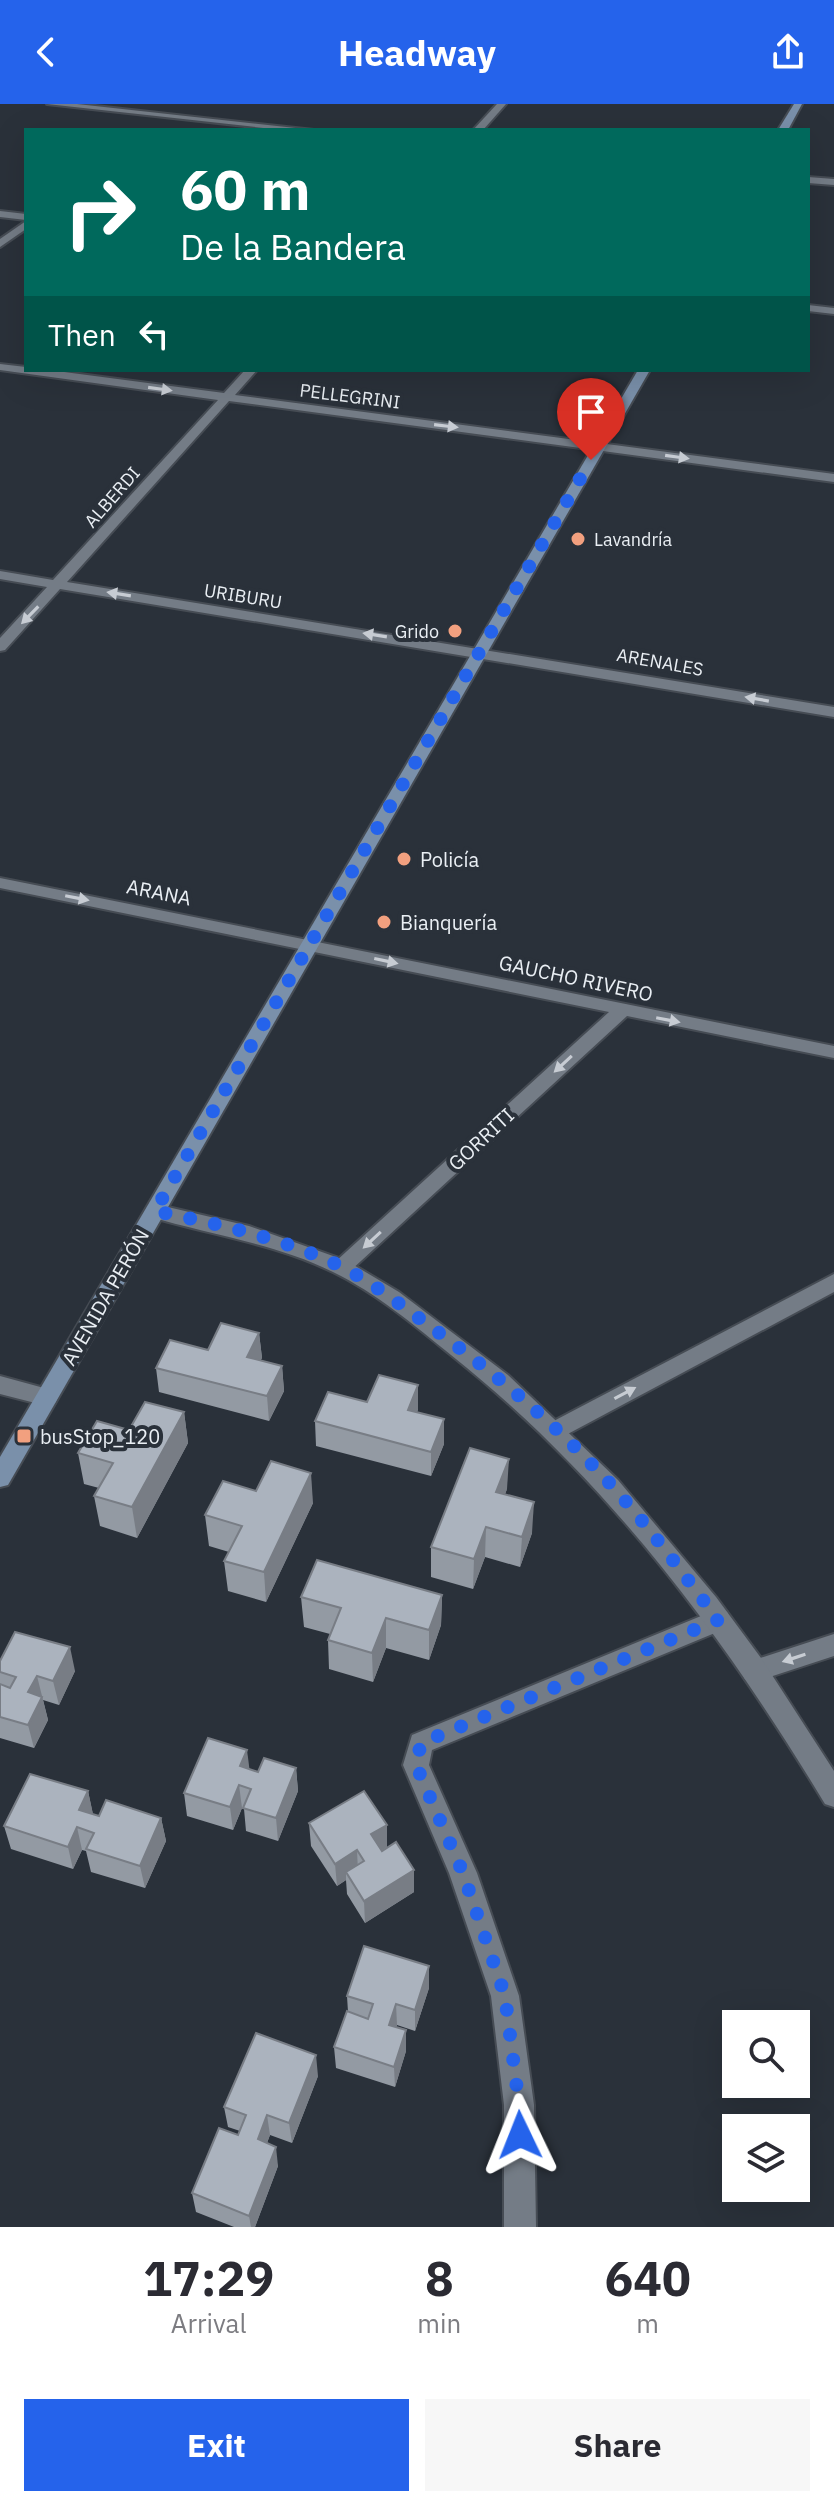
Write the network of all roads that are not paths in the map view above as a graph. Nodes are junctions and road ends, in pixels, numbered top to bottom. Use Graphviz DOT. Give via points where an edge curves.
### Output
graph roads {
  1 [pos="51,104"];
  2 [pos="183,104"];
  3 [pos="502,104"];
  4 [pos="798,104"];
  5 [pos="167,116"];
  6 [pos="158,123"];
  7 [pos="289,128"];
  8 [pos="480,128"];
  9 [pos="784,128"];
  10 [pos="810,180"];
  11 [pos="834,182"];
  12 [pos="0,214"];
  13 [pos="24,217"];
  14 [pos="24,226"];
  15 [pos="0,244"];
  16 [pos="810,308"];
  17 [pos="834,311"];
  18 [pos="0,367"];
  19 [pos="24,370"];
  20 [pos="36,372"];
  21 [pos="249,372"];
  22 [pos="643,372"];
  23 [pos="224,398"];
  24 [pos="600,446"];
  25 [pos="834,478"];
  26 [pos="0,575"];
  27 [pos="60,585"];
  28 [pos="0,647"];
  29 [pos="480,652"];
  30 [pos="834,712"];
  31 [pos="0,883"];
  32 [pos="310,944"];
  33 [pos="621,1011"];
  34 [pos="834,1052"];
  35 [pos="155,1211"];
  36 [pos="342,1267"];
  37 [pos="834,1282"];
  38 [pos="0,1385"];
  39 [pos="47,1397"];
  40 [pos="556,1430"];
  41 [pos="0,1478"];
  42 [pos="718,1620"];
  43 [pos="834,1645"];
  44 [pos="754,1671"];
  45 [pos="834,1795"];
  46 [pos="520,2227"];
  1 -- 5 [label="street"];
  2 -- 5 [label="street"];
  3 -- 8 [label="street"];
  4 -- 9 [label="main road"];
  5 -- 6 [label="street"];
  5 -- 7 [label="street"];
  10 -- 11 [label="street"];
  12 -- 13 [label="street"];
  14 -- 15 [label="street"];
  16 -- 17 [label="street"];
  18 -- 19 [label="street, PELLEGRINI, one-way"];
  20 -- 23 [label="street, PELLEGRINI, one-way"];
  21 -- 23 [label="street, ALBERDI"];
  22 -- 24 [label="main road, AVENIDA PERÓN"];
  23 -- 24 [label="street, PELLEGRINI, one-way"];
  23 -- 27 [label="street, ALBERDI"];
  24 -- 25 [label="street, PELLEGRINI, one-way"];
  24 -- 29 [label="main road, AVENIDA PERÓN"];
  26 -- 27 [label="street, URIBURU"];
  27 -- 28 [label="street, ALBERDI, one-way"];
  29 -- 27 [label="street, URIBURU, one-way"];
  30 -- 29 [label="street, ARENALES, one-way"];
  29 -- 32 [label="main road, AVENIDA PERÓN"];
  31 -- 32 [label="street, ARANA, one-way"];
  32 -- 33 [label="street, GAUCHO RIVERO, one-way"];
  32 -- 35 [label="main road, AVENIDA PERÓN"];
  33 -- 34 [label="street, GAUCHO RIVERO, one-way"];
  33 -- 36 [label="street, GORRITI, one-way"];
  35 -- 36 [label="street" via="244,1232"];
  35 -- 39 [label="main road, AVENIDA PERÓN"];
  36 -- 40 [label="street" via="468,1354"];
  40 -- 37 [label="street, one-way"];
  38 -- 39 [label="street"];
  39 -- 41 [label="main road, AVENIDA PERÓN"];
  40 -- 42 [label="street" via="613,1487"];
  42 -- 44 [label="street"];
  42 -- 46 [label="street" via="421,1743 416,1765 463,1873 505,1996 519,2105"];
  43 -- 44 [label="street, one-way"];
  44 -- 45 [label="street"];
}
